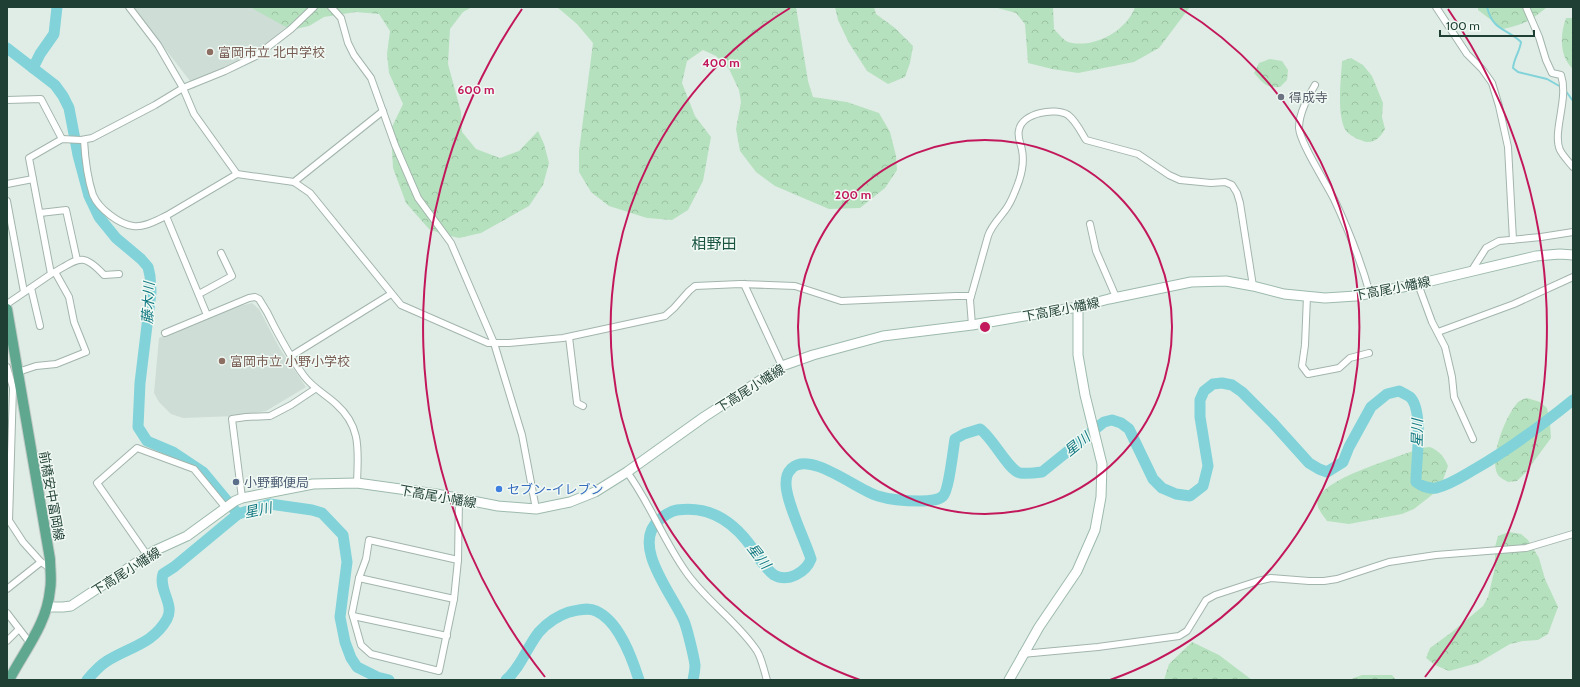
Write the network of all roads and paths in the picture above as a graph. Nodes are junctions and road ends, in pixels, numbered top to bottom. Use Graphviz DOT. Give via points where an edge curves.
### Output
graph roads {
  1 [pos="129,7"];
  2 [pos="314,7"];
  3 [pos="331,7"];
  4 [pos="1436,7"];
  5 [pos="1526,7"];
  6 [pos="1315,85"];
  7 [pos="183,88"];
  8 [pos="7,100"];
  9 [pos="383,111"];
  10 [pos="62,139"];
  11 [pos="82,140"];
  12 [pos="1573,167"];
  13 [pos="237,174"];
  14 [pos="33,178"];
  15 [pos="294,182"];
  16 [pos="7,184"];
  17 [pos="7,201"];
  18 [pos="40,213"];
  19 [pos="166,216"];
  20 [pos="1090,224"];
  21 [pos="1573,232"];
  22 [pos="1513,240"];
  23 [pos="221,253"];
  24 [pos="1573,256"];
  25 [pos="77,260"];
  26 [pos="1472,270"];
  27 [pos="53,273"];
  28 [pos="119,274"];
  29 [pos="1573,277"];
  30 [pos="744,284"];
  31 [pos="1418,284"];
  32 [pos="1253,286"];
  33 [pos="31,288"];
  34 [pos="24,292"];
  35 [pos="199,294"];
  36 [pos="391,294"];
  37 [pos="1370,294"];
  38 [pos="971,296"];
  39 [pos="1307,296"];
  40 [pos="1116,297"];
  41 [pos="7,304"];
  42 [pos="1078,307"];
  43 [pos="7,309"];
  44 [pos="207,315"];
  45 [pos="972,325"];
  46 [pos="40,326"];
  47 [pos="1438,332"];
  48 [pos="165,333"];
  49 [pos="569,337"];
  50 [pos="494,343"];
  51 [pos="1369,353"];
  52 [pos="291,356"];
  53 [pos="782,366"];
  54 [pos="7,367"];
  55 [pos="18,372"];
  56 [pos="17,387"];
  57 [pos="315,389"];
  58 [pos="7,397"];
  59 [pos="582,406"];
  60 [pos="1473,439"];
  61 [pos="627,472"];
  62 [pos="357,483"];
  63 [pos="459,499"];
  64 [pos="233,504"];
  65 [pos="536,509"];
  66 [pos="8,520"];
  67 [pos="1573,534"];
  68 [pos="147,555"];
  69 [pos="458,560"];
  70 [pos="41,562"];
  71 [pos="50,568"];
  72 [pos="359,578"];
  73 [pos="7,589"];
  74 [pos="454,599"];
  75 [pos="47,607"];
  76 [pos="7,613"];
  77 [pos="353,616"];
  78 [pos="19,629"];
  79 [pos="447,636"];
  80 [pos="7,641"];
  81 [pos="30,643"];
  82 [pos="1022,654"];
  83 [pos="9,680"];
  84 [pos="767,680"];
  85 [pos="1009,680"];
  1 -- 7 [label="street" via="158,45"];
  2 -- 7 [label="street" via="256,56 225,72"];
  3 -- 9 [label="street" via="341,18 348,43 371,78"];
  4 -- 22 [label="street" via="1467,54 1492,83 1508,148"];
  5 -- 12 [label="street" via="1552,73 1561,76 1564,84 1557,139 1560,150"];
  6 -- 37 [label="street" via="1300,118 1299,129 1350,235"];
  7 -- 11 [label="street" via="92,138"];
  7 -- 13 [label="street" via="194,114"];
  8 -- 10 [label="street" via="41,99"];
  9 -- 15 [label="street"];
  9 -- 50 [label="street" via="410,180 425,208 451,242"];
  10 -- 11 [label="street"];
  10 -- 14 [label="street" via="29,158"];
  11 -- 19 [label="street" via="94,196 110,216 134,226 152,223"];
  13 -- 15 [label="street"];
  13 -- 19 [label="street"];
  14 -- 16 [label="street"];
  14 -- 18 [label="street"];
  15 -- 36 [label="street" via="310,193"];
  17 -- 34 [label="street"];
  18 -- 25 [label="street" via="66,210"];
  18 -- 27 [label="street"];
  19 -- 35 [label="street"];
  20 -- 40 [label="street" via="1096,251"];
  21 -- 22 [label="street"];
  22 -- 26 [label="street" via="1499,241 1486,248"];
  23 -- 35 [label="street" via="232,276"];
  24 -- 26 [label="main road, 下高尾小幡線" via="1536,256"];
  25 -- 27 [label="street"];
  25 -- 28 [label="street" via="86,259 94,263 104,275"];
  26 -- 31 [label="main road, 下高尾小幡線"];
  27 -- 33 [label="street"];
  27 -- 55 [label="street" via="69,298 74,322 86,352 56,364 36,366"];
  29 -- 47 [label="street" via="1514,304"];
  30 -- 38 [label="street" via="795,286 841,301"];
  30 -- 49 [label="street" via="695,286 664,316"];
  30 -- 53 [label="street"];
  31 -- 37 [label="main road, 下高尾小幡線"];
  31 -- 47 [label="street"];
  32 -- 38 [label="street" via="1240,204 1232,185 1225,182 1211,184 1180,180 1138,154 1086,140 1070,116 1050,111 1028,118 1020,125 1018,133 1023,158 1020,179 1014,196 991,228"];
  32 -- 39 [label="main road, 下高尾小幡線" via="1284,294"];
  32 -- 40 [label="main road, 下高尾小幡線" via="1226,281 1191,282"];
  33 -- 34 [label="street"];
  33 -- 46 [label="street"];
  34 -- 41 [label="street"];
  35 -- 44 [label="street"];
  36 -- 50 [label="street" via="401,305 488,343"];
  36 -- 52 [label="street"];
  37 -- 39 [label="main road, 下高尾小幡線" via="1325,298"];
  38 -- 45 [label="street"];
  39 -- 51 [label="street" via="1302,366 1308,374 1339,368 1350,358"];
  40 -- 42 [label="main road, 下高尾小幡線"];
  42 -- 45 [label="main road, 下高尾小幡線"];
  42 -- 82 [label="main road" via="1078,355 1102,464 1101,497 1095,530 1077,572"];
  43 -- 55 [label="main road, 前橋安中富岡線"];
  44 -- 48 [label="street"];
  44 -- 52 [label="street" via="249,298 258,298"];
  45 -- 53 [label="main road, 下高尾小幡線" via="883,336"];
  47 -- 60 [label="street" via="1445,347 1454,397"];
  49 -- 50 [label="street"];
  49 -- 59 [label="street" via="577,403"];
  50 -- 65 [label="street" via="522,436"];
  52 -- 57 [label="street"];
  53 -- 61 [label="main road, 下高尾小幡線" via="704,416"];
  54 -- 56 [label="street"];
  55 -- 56 [label="main road, 前橋安中富岡線"];
  56 -- 58 [label="street"];
  56 -- 66 [label="street"];
  56 -- 71 [label="main road, 前橋安中富岡線"];
  57 -- 62 [label="street" via="348,416 356,431"];
  57 -- 64 [label="street" via="291,406 270,416 232,419"];
  61 -- 65 [label="main road, 下高尾小幡線" via="595,492 570,502"];
  61 -- 84 [label="street" via="640,488 686,571 758,652"];
  62 -- 63 [label="main road, 下高尾小幡線"];
  62 -- 64 [label="main road, 下高尾小幡線" via="312,484"];
  63 -- 65 [label="main road, 下高尾小幡線"];
  63 -- 69 [label="street"];
  64 -- 68 [label="main road, 下高尾小幡線" via="187,536"];
  64 -- 68 [label="street" via="194,469 137,448 97,483"];
  66 -- 70 [label="street"];
  67 -- 82 [label="street" via="1526,548 1436,555 1389,562 1324,581 1271,578 1206,600 1187,631 1179,636"];
  68 -- 75 [label="main road, 下高尾小幡線" via="71,606"];
  69 -- 72 [label="street" via="369,540"];
  69 -- 74 [label="street"];
  70 -- 71 [label="street"];
  70 -- 73 [label="street"];
  71 -- 75 [label="main road, 前橋安中富岡線" via="51,590"];
  72 -- 74 [label="street"];
  72 -- 77 [label="street"];
  74 -- 79 [label="street"];
  75 -- 81 [label="main road, 前橋安中富岡線"];
  76 -- 78 [label="street"];
  77 -- 79 [label="street"];
  77 -- 79 [label="street" via="361,645 371,654 440,671"];
  78 -- 80 [label="street"];
  78 -- 81 [label="street"];
  81 -- 83 [label="main road, 前橋安中富岡線"];
  82 -- 85 [label="main road"];
}
